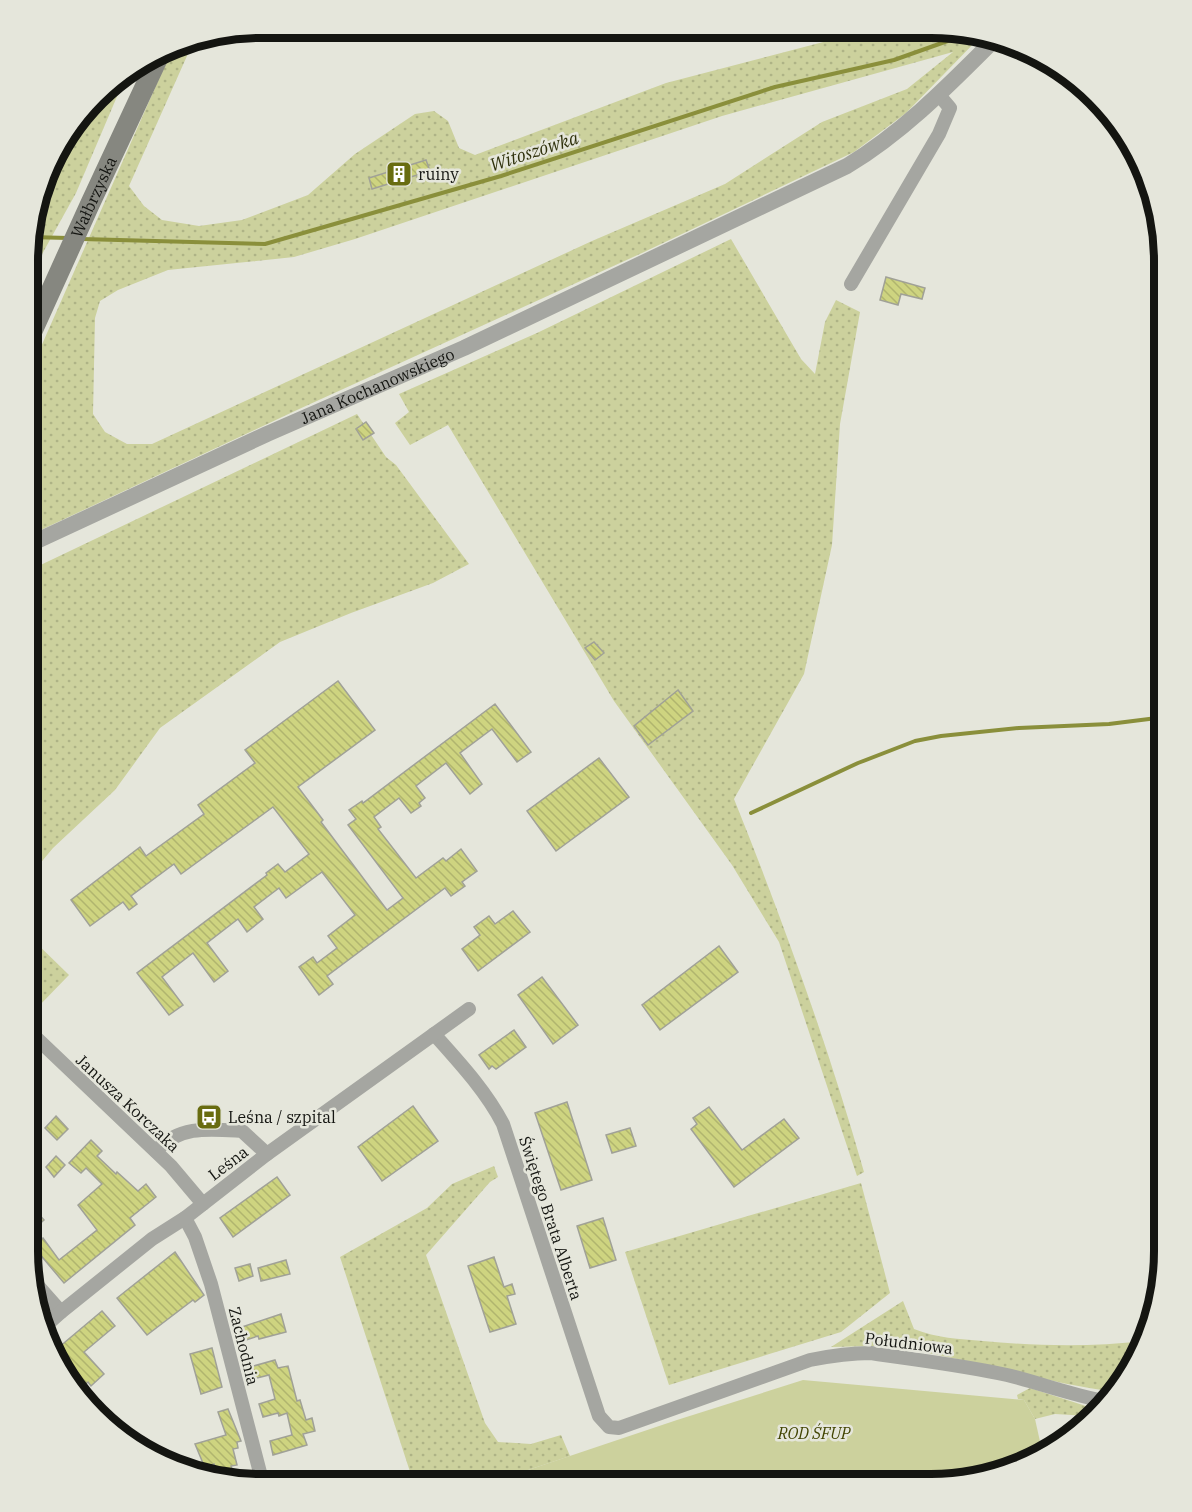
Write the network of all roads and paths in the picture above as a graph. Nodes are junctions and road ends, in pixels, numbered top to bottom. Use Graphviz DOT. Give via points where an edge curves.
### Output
graph roads {
  1 [pos="989,45"];
  2 [pos="155,64"];
  3 [pos="939,95"];
  4 [pos="851,284"];
  5 [pos="38,319"];
  6 [pos="38,540"];
  7 [pos="469,1009"];
  8 [pos="434,1034"];
  9 [pos="38,1039"];
  10 [pos="156,1151"];
  11 [pos="267,1154"];
  12 [pos="203,1204"];
  13 [pos="185,1218"];
  14 [pos="41,1289"];
  15 [pos="61,1312"];
  16 [pos="49,1323"];
  17 [pos="1098,1400"];
  18 [pos="609,1427"];
  19 [pos="259,1474"];
  1 -- 3 [label="street, Jana Kochanowskiego"];
  2 -- 5 [label="main road, Wałbrzyska"];
  3 -- 4 [label="street" via="950,108 939,134"];
  3 -- 6 [label="street, Jana Kochanowskiego" via="900,130 847,166 464,348"];
  7 -- 8 [label="street, Leśna"];
  8 -- 11 [label="street, Leśna"];
  8 -- 18 [label="street, Świętego Brata Alberta" via="457,1059 503,1124 599,1416"];
  9 -- 10 [label="street, Janusza Korczaka"];
  10 -- 11 [label="street" via="180,1133 210,1129 242,1131"];
  10 -- 12 [label="street, Janusza Korczaka"];
  11 -- 12 [label="street, Leśna"];
  12 -- 13 [label="street, Leśna"];
  13 -- 15 [label="street, Leśna" via="152,1239"];
  13 -- 19 [label="street, Zachodnia" via="211,1284"];
  14 -- 15 [label="street"];
  15 -- 16 [label="street, Leśna"];
  17 -- 18 [label="street, Południowa" via="978,1369 855,1353 810,1360 629,1425"];
}
